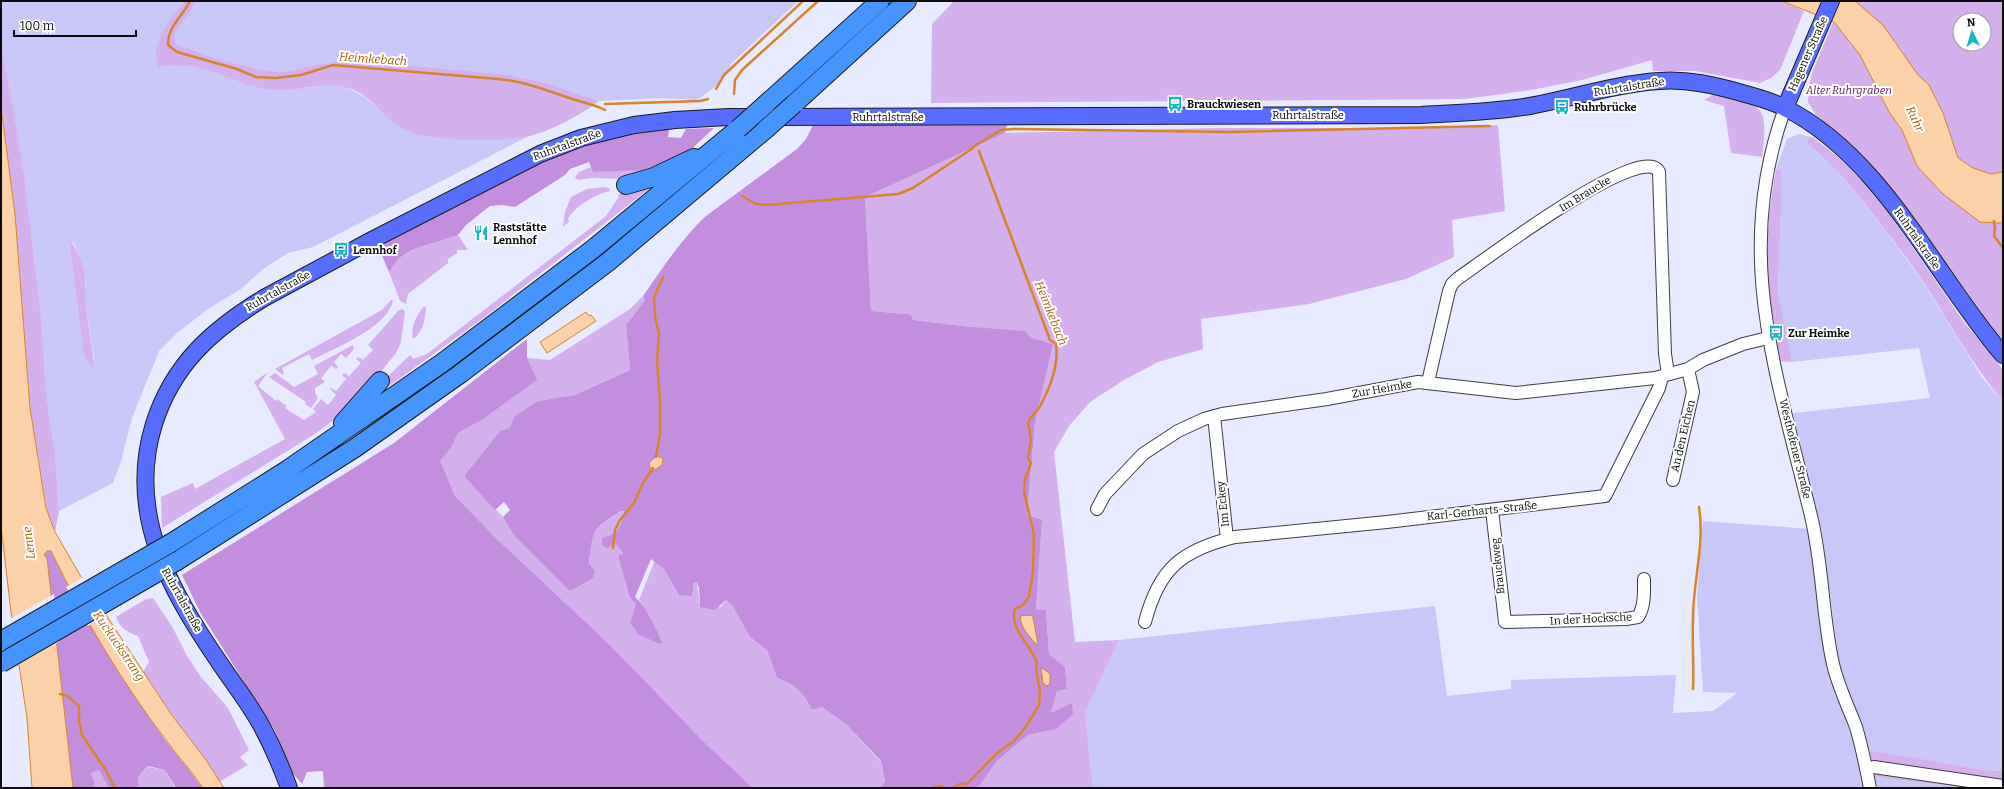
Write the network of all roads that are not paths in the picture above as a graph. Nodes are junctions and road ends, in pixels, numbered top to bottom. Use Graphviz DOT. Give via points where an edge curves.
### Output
graph roads {
  1 [pos="880,1"];
  2 [pos="907,1"];
  3 [pos="1831,1"];
  4 [pos="1785,108"];
  5 [pos="718,147"];
  6 [pos="626,185"];
  7 [pos="1768,338"];
  8 [pos="2003,355"];
  9 [pos="1688,369"];
  10 [pos="1665,376"];
  11 [pos="380,381"];
  12 [pos="1428,382"];
  13 [pos="1214,416"];
  14 [pos="287,470"];
  15 [pos="1673,480"];
  16 [pos="1097,509"];
  17 [pos="1492,510"];
  18 [pos="1227,539"];
  19 [pos="1644,579"];
  20 [pos="1145,622"];
  21 [pos="1505,622"];
  22 [pos="1,641"];
  23 [pos="1,663"];
  24 [pos="1866,769"];
  25 [pos="2003,786"];
  26 [pos="289,788"];
  27 [pos="1870,788"];
  1 -- 5 [label="highway, bridge"];
  2 -- 23 [label="highway, bridge" via="766,129 608,262 460,374 349,452 177,561"];
  3 -- 4 [label="main road, Hagener Straße"];
  4 -- 7 [label="street, Westhofener Straße" via="1774,142 1762,200 1759,241"];
  4 -- 8 [label="main road, Ruhrtalstraße" via="1808,121 1839,146 1868,175 1890,200"];
  4 -- 26 [label="main road, Ruhrtalstraße" via="1715,85 1670,80 1638,83 1507,109 1421,115 728,116 655,121 628,126 581,138 533,157 364,244 236,315 214,332 188,360 166,394 157,415 151,434 145,473 147,510 158,556 194,624 261,724"];
  5 -- 6 [label="highway" via="654,177"];
  5 -- 14 [label="highway" via="593,249 479,336"];
  7 -- 9 [label="street, Zur Heimke" via="1743,344"];
  7 -- 24 [label="street, Westhofener Straße" via="1814,530 1833,666 1860,738"];
  9 -- 10 [label="street, Zur Heimke"];
  9 -- 15 [label="street, An den Eichen" via="1693,392"];
  10 -- 12 [label="street, Zur Heimke" via="1516,393 1483,391"];
  10 -- 12 [label="street, Im Braucke" via="1659,172 1651,166 1635,168 1616,175 1584,191 1457,279 1449,291"];
  10 -- 17 [label="street, Karl-Gerharts-Straße" via="1605,496"];
  11 -- 14 [label="highway" via="345,421"];
  12 -- 13 [label="street, Zur Heimke" via="1407,383 1327,399"];
  13 -- 16 [label="street, Zur Heimke" via="1178,431 1143,454 1105,494"];
  13 -- 18 [label="street, Im Eckey"];
  14 -- 22 [label="highway, bridge" via="171,543"];
  17 -- 18 [label="street, Karl-Gerharts-Straße"];
  17 -- 21 [label="street, Brauckweg"];
  18 -- 20 [label="street, Im Eckey" via="1188,554 1167,572 1157,586"];
  19 -- 21 [label="street, In der Hocksche" via="1644,597 1638,617"];
  24 -- 25 [label="street" via="1874,767"];
  24 -- 27 [label="street, Westhofener Straße"];
}
